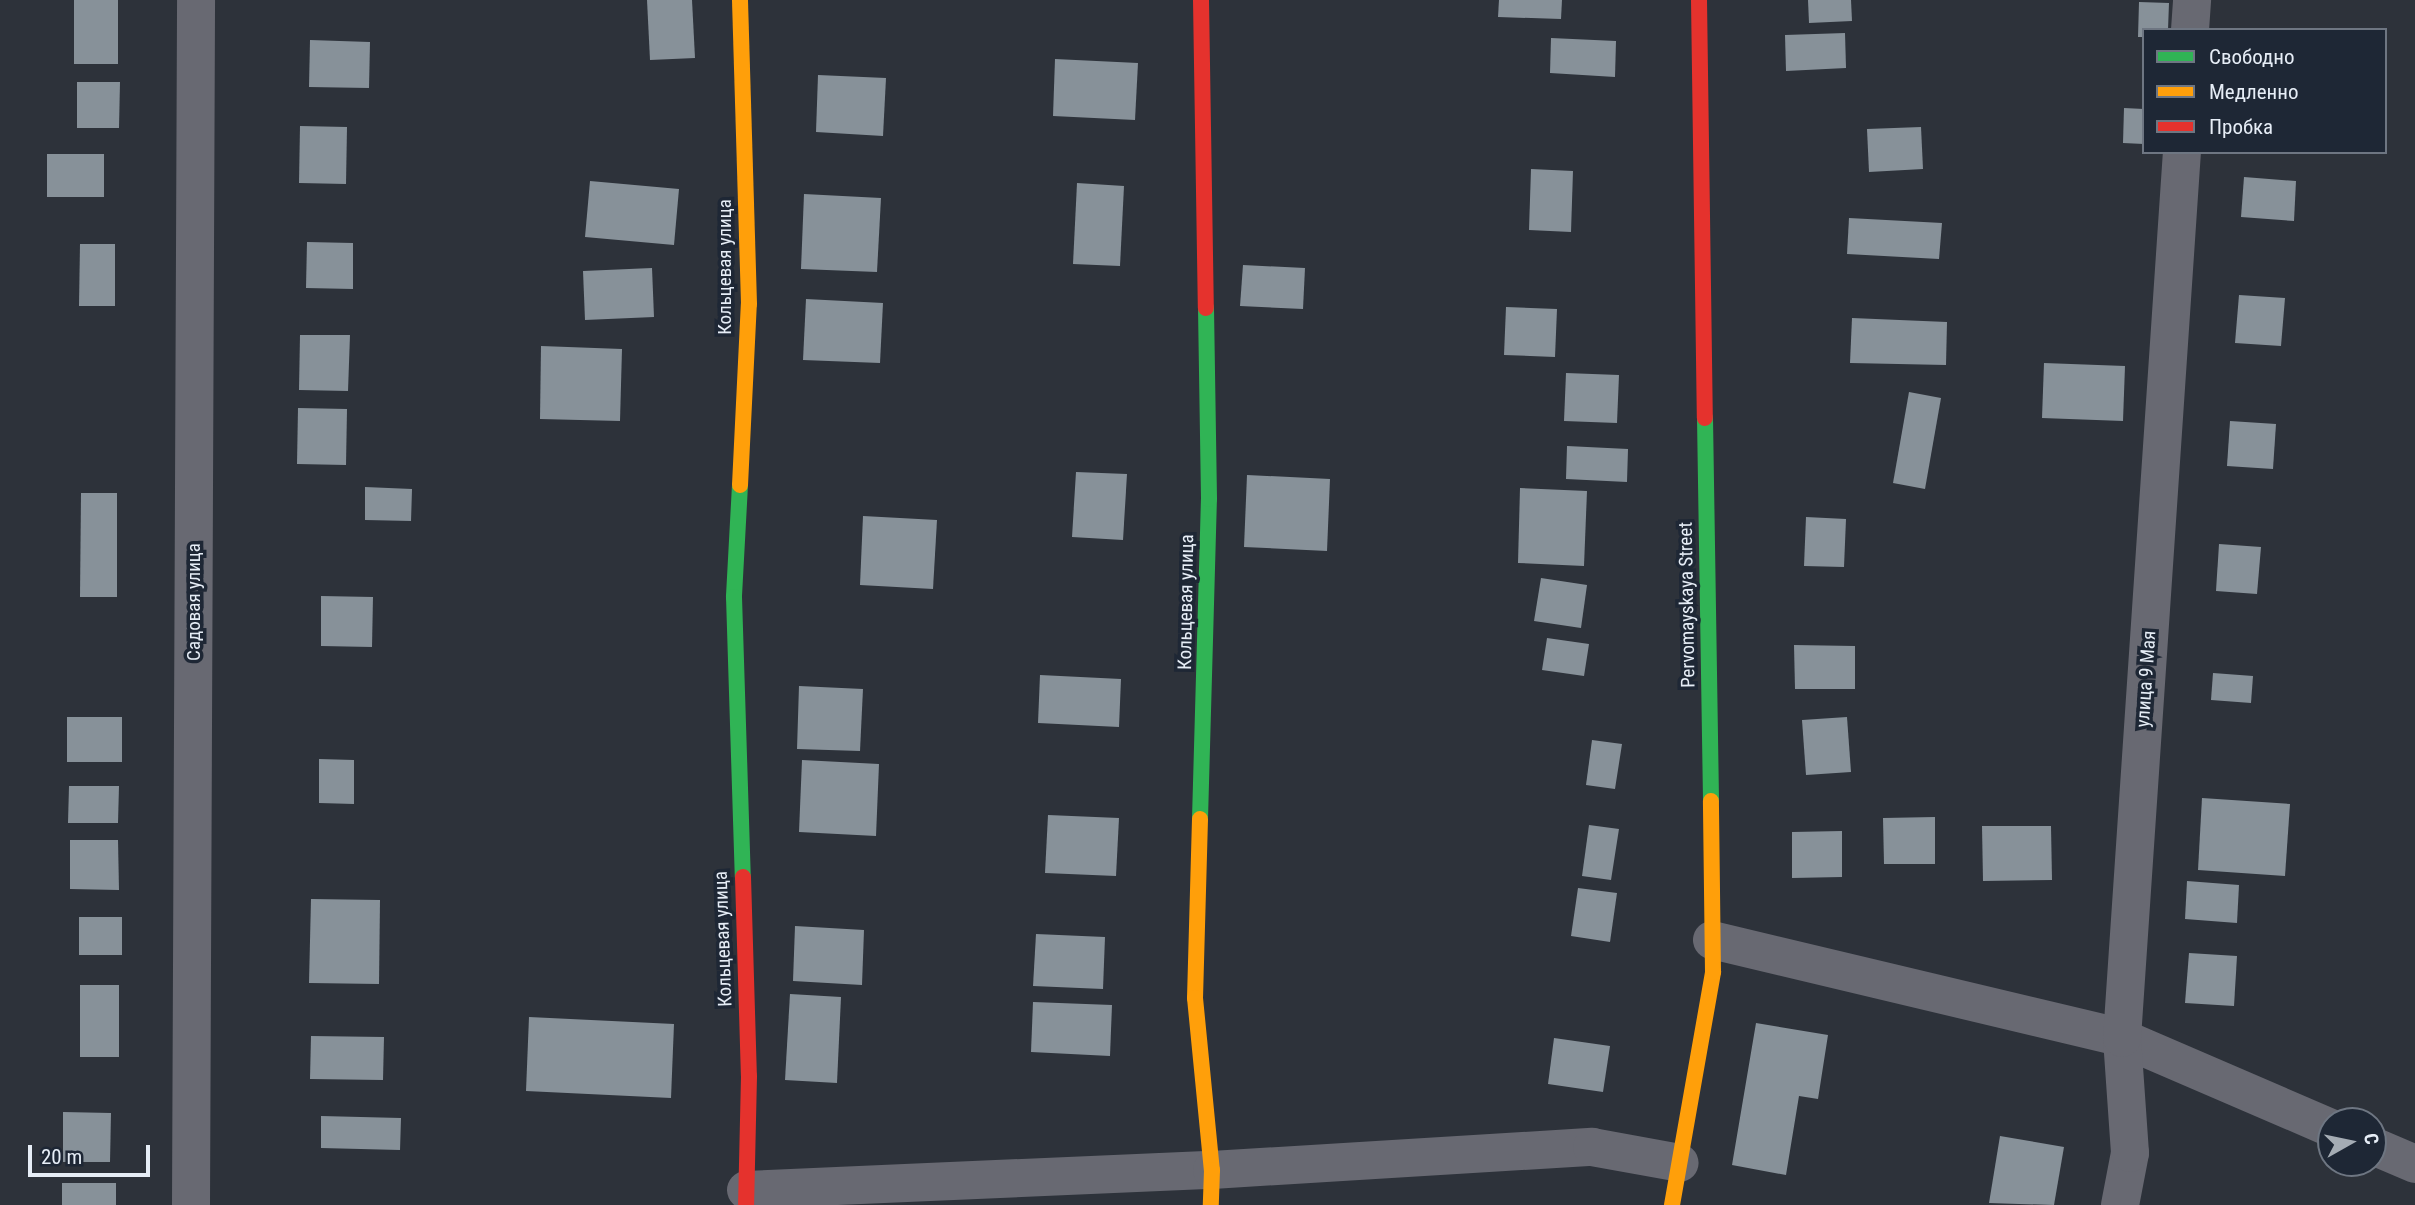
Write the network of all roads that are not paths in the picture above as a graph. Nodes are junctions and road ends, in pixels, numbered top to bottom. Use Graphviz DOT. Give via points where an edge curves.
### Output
graph roads {
  1 [pos="196,0"];
  2 [pos="740,0"];
  3 [pos="1201,0"];
  4 [pos="1699,0"];
  5 [pos="2192,0"];
  6 [pos="2190,28"];
  7 [pos="2182,154"];
  8 [pos="1712,940"];
  9 [pos="2122,1038"];
  10 [pos="2317,1122"];
  11 [pos="2387,1152"];
  12 [pos="1680,1163"];
  13 [pos="2415,1164"];
  14 [pos="1212,1187"];
  15 [pos="746,1198"];
  16 [pos="191,1205"];
  17 [pos="1672,1205"];
  18 [pos="2120,1205"];
  1 -- 16 [label="street, Садовая улица"];
  2 -- 15 [label="street, Кольцевая улица" via="749,303 734,597 748,1076"];
  3 -- 14 [label="street, Кольцевая улица" via="1209,499 1195,998"];
  4 -- 8 [label="street, Pervomayskaya Street"];
  5 -- 6 [label="street"];
  7 -- 9 [label="street, улица 9 Мая"];
  8 -- 9 [label="street"];
  8 -- 12 [label="street, Pervomayskaya Street" via="1713,972"];
  9 -- 10 [label="street"];
  9 -- 18 [label="street, улица 9 Мая" via="2130,1153"];
  11 -- 13 [label="street"];
  12 -- 14 [label="street" via="1592,1147"];
  12 -- 17 [label="street, Pervomayskaya Street"];
  14 -- 15 [label="street"];
}
